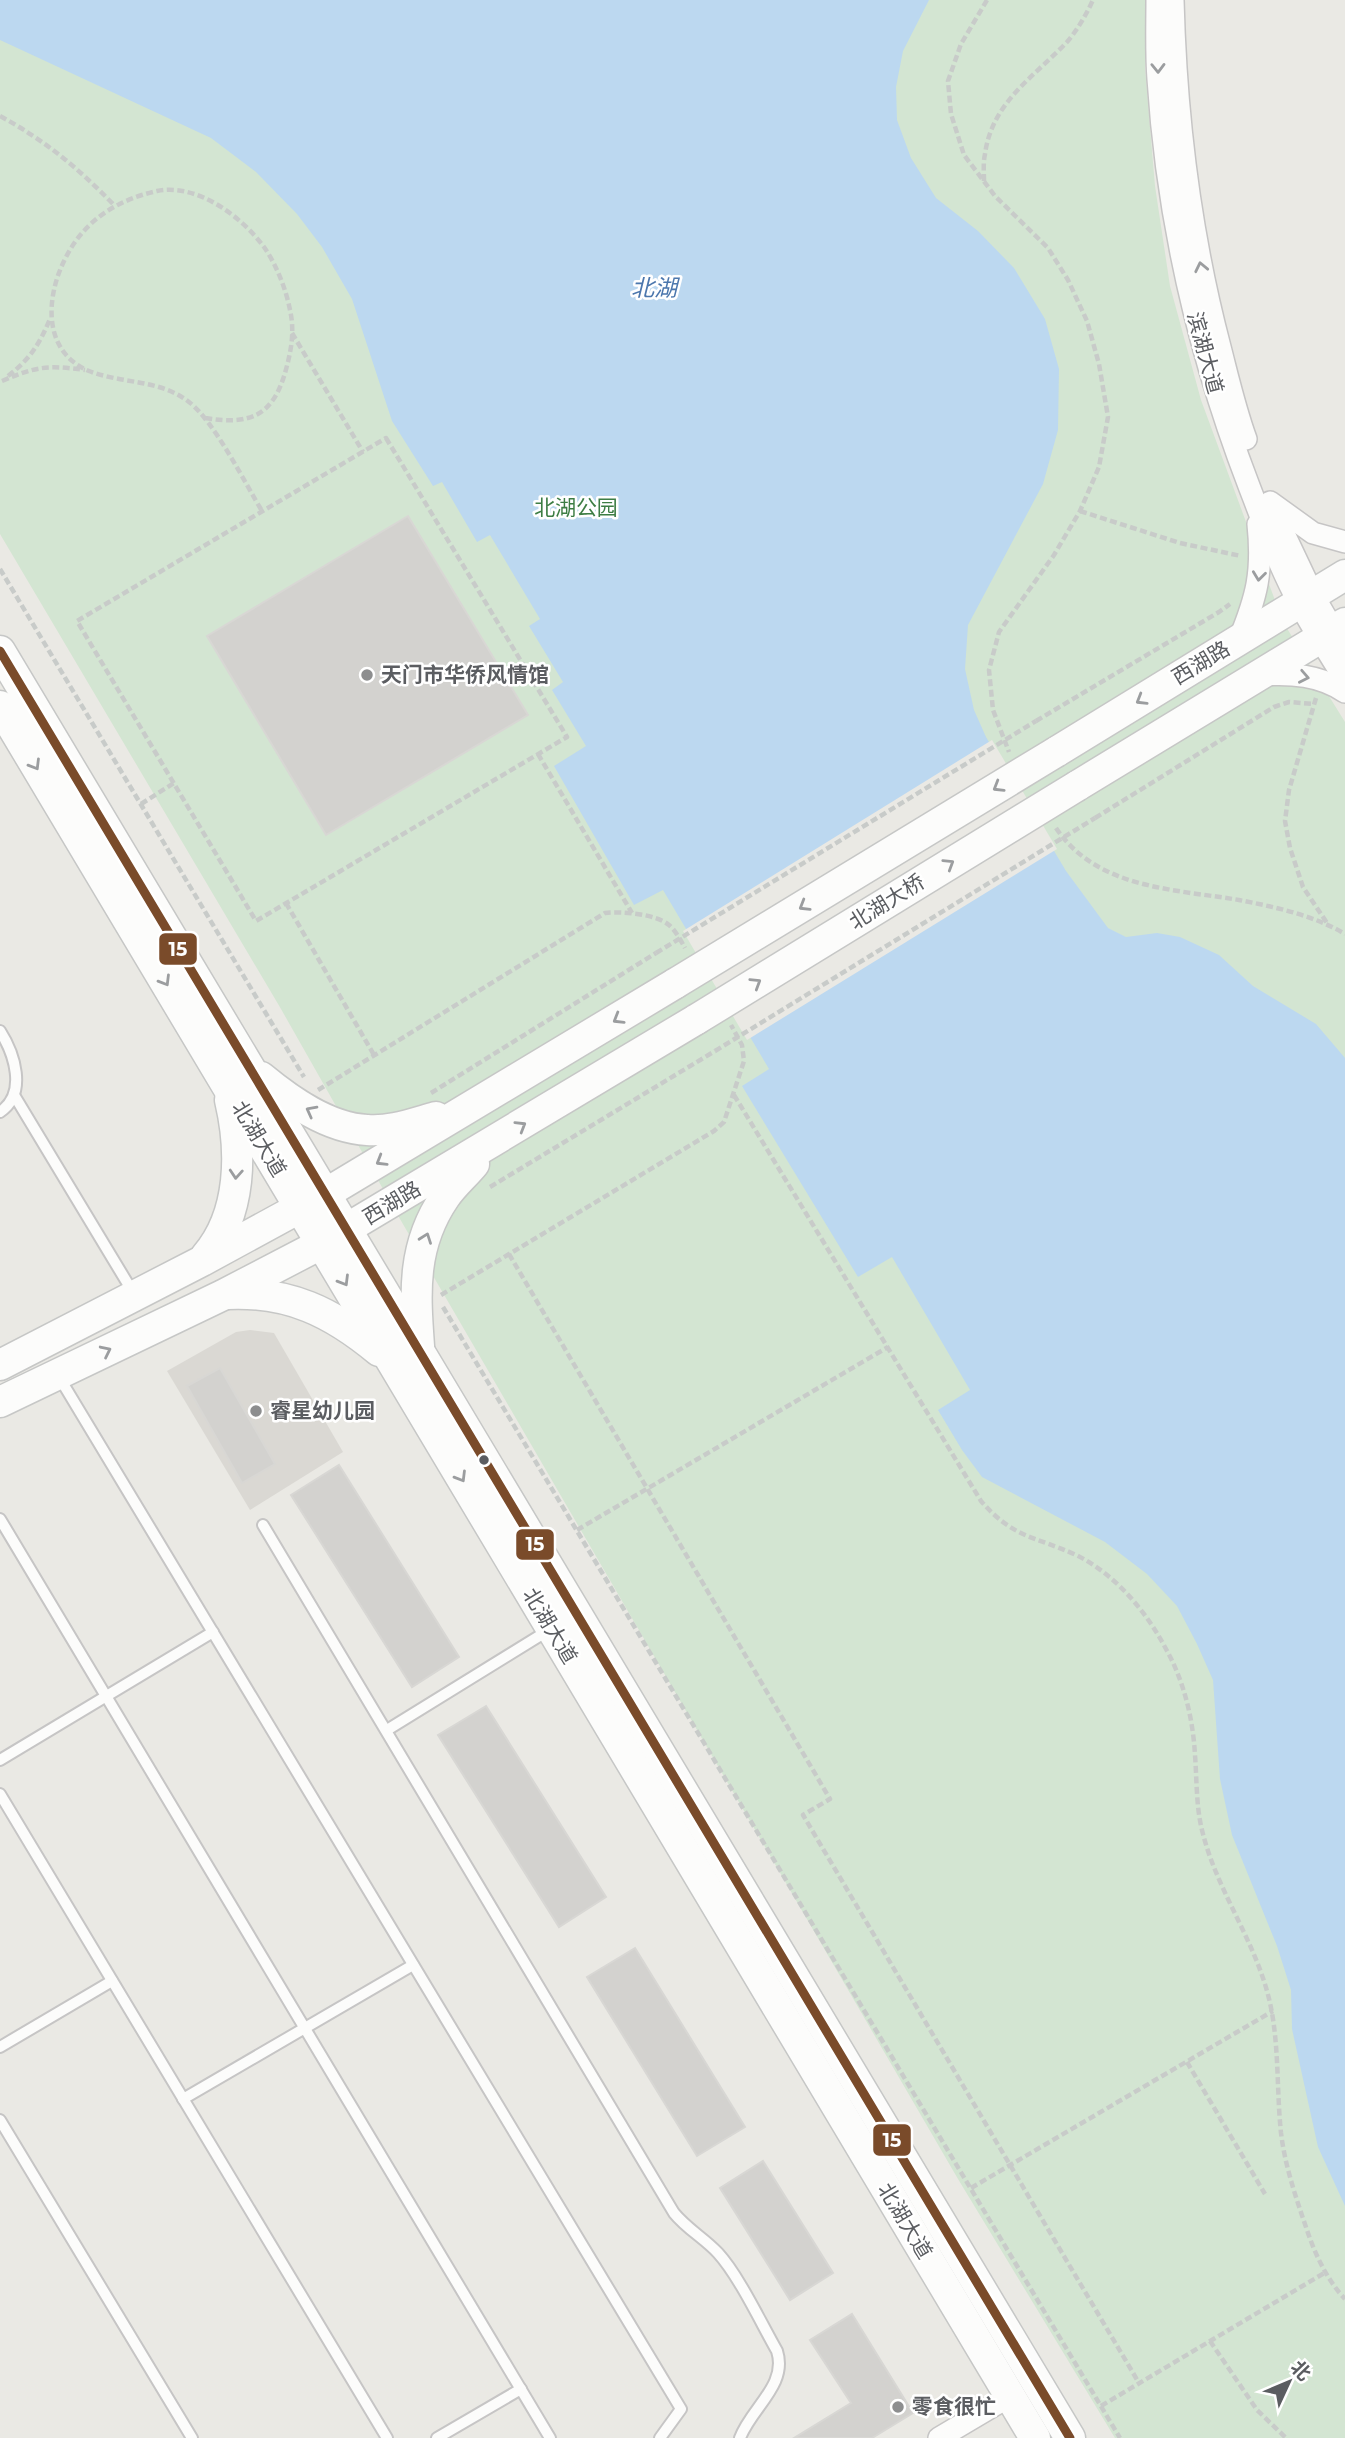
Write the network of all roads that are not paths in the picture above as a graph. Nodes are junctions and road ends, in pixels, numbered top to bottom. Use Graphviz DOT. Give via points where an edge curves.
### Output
graph roads {
  1 [pos="1157,0"];
  2 [pos="1173,0"];
  3 [pos="1263,505"];
  4 [pos="1345,542"];
  5 [pos="1345,575"];
  6 [pos="1306,599"];
  7 [pos="1336,635"];
  8 [pos="1239,640"];
  9 [pos="0,651"];
  10 [pos="1259,675"];
  11 [pos="1345,680"];
  12 [pos="1345,692"];
  13 [pos="0,706"];
  14 [pos="1056,752"];
  15 [pos="1077,786"];
  16 [pos="676,983"];
  17 [pos="697,1019"];
  18 [pos="0,1031"];
  19 [pos="238,1075"];
  20 [pos="14,1096"];
  21 [pos="471,1108"];
  22 [pos="0,1112"];
  23 [pos="493,1142"];
  24 [pos="312,1200"];
  25 [pos="334,1237"];
  26 [pos="202,1261"];
  27 [pos="135,1295"];
  28 [pos="223,1295"];
  29 [pos="407,1358"];
  30 [pos="0,1364"];
  31 [pos="57,1374"];
  32 [pos="0,1402"];
  33 [pos="0,1519"];
  34 [pos="263,1525"];
  35 [pos="552,1629"];
  36 [pos="213,1632"];
  37 [pos="106,1696"];
  38 [pos="387,1730"];
  39 [pos="0,1760"];
  40 [pos="0,1794"];
  41 [pos="413,1965"];
  42 [pos="112,1981"];
  43 [pos="305,2028"];
  44 [pos="0,2047"];
  45 [pos="183,2099"];
  46 [pos="0,2120"];
  47 [pos="521,2389"];
  48 [pos="1010,2396"];
  49 [pos="192,2438"];
  50 [pos="387,2438"];
  51 [pos="437,2438"];
  52 [pos="550,2438"];
  53 [pos="660,2438"];
  54 [pos="740,2438"];
  55 [pos="939,2438"];
  56 [pos="1035,2438"];
  57 [pos="1070,2438"];
  1 -- 3 [label="street, 滨湖大道, one-way" via="1157,78 1178,243 1224,422"];
  3 -- 2 [label="street, 滨湖大道, one-way" via="1195,242 1175,80"];
  3 -- 4 [label="street" via="1313,533"];
  3 -- 6 [label="street, 滨湖大道"];
  3 -- 8 [label="street, one-way" via="1257,591"];
  5 -- 6 [label="main road, 西湖路"];
  6 -- 7 [label="street, 滨湖大道"];
  6 -- 8 [label="main road, 西湖路"];
  7 -- 10 [label="main road, 西湖路"];
  7 -- 11 [label="street, 滨湖大道"];
  8 -- 14 [label="main road, 西湖路, one-way"];
  9 -- 19 [label="main road, 北湖大道"];
  10 -- 12 [label="street, one-way" via="1292,674 1321,680"];
  10 -- 15 [label="main road, 西湖路"];
  13 -- 19 [label="main road, 北湖大道, one-way"];
  14 -- 16 [label="main road, 北湖大桥, one-way, bridge"];
  17 -- 15 [label="main road, 北湖大桥, one-way, bridge"];
  16 -- 21 [label="main road, 西湖路, one-way"];
  23 -- 17 [label="main road, 西湖路, one-way"];
  18 -- 20 [label="lane" via="15,1061"];
  21 -- 19 [label="main road, one-way" via="396,1127 344,1127"];
  19 -- 24 [label="main road, 北湖大道"];
  19 -- 26 [label="main road, one-way" via="236,1185 228,1220"];
  20 -- 22 [label="lane"];
  20 -- 27 [label="lane"];
  21 -- 24 [label="main road, 西湖路, one-way"];
  23 -- 25 [label="main road, 西湖路"];
  29 -- 23 [label="main road, one-way" via="418,1260 428,1231 444,1198"];
  24 -- 25 [label="main road, 北湖大道"];
  24 -- 26 [label="main road, 西湖路"];
  25 -- 28 [label="main road, 西湖路"];
  25 -- 29 [label="main road, 北湖大道"];
  26 -- 27 [label="main road, 西湖路"];
  27 -- 30 [label="main road, 西湖路"];
  28 -- 29 [label="main road" via="257,1293 301,1303"];
  31 -- 28 [label="main road, 西湖路, one-way"];
  29 -- 35 [label="main road, 北湖大道, one-way"];
  29 -- 57 [label="main road, 北湖大道"];
  31 -- 32 [label="main road, 西湖路"];
  31 -- 36 [label="lane"];
  33 -- 37 [label="lane"];
  34 -- 38 [label="lane"];
  35 -- 38 [label="lane"];
  35 -- 48 [label="main road, 北湖大道"];
  36 -- 37 [label="lane"];
  36 -- 41 [label="lane"];
  37 -- 39 [label="lane"];
  37 -- 43 [label="lane"];
  38 -- 54 [label="lane" via="674,2213 729,2268 777,2351 781,2364 778,2378"];
  40 -- 42 [label="lane"];
  41 -- 43 [label="lane"];
  41 -- 53 [label="lane" via="681,2409"];
  42 -- 44 [label="lane"];
  42 -- 45 [label="lane"];
  43 -- 45 [label="lane"];
  43 -- 47 [label="lane"];
  45 -- 50 [label="lane"];
  46 -- 49 [label="lane"];
  47 -- 51 [label="lane"];
  47 -- 52 [label="lane"];
  48 -- 55 [label="street"];
  48 -- 56 [label="main road, 北湖大道"];
}
